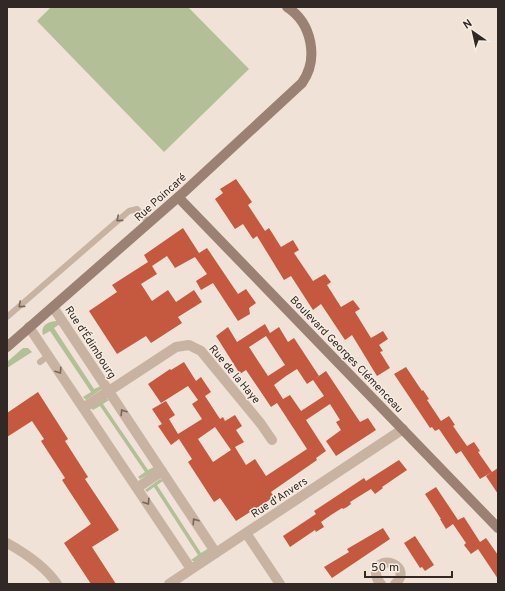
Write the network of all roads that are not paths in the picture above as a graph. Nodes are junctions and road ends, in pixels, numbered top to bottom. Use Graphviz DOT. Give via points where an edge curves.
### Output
graph roads {
  1 [pos="287,7"];
  2 [pos="178,197"];
  3 [pos="149,223"];
  4 [pos="53,307"];
  5 [pos="7,317"];
  6 [pos="29,327"];
  7 [pos="7,347"];
  8 [pos="48,356"];
  9 [pos="40,362"];
  10 [pos="108,390"];
  11 [pos="83,408"];
  12 [pos="403,430"];
  13 [pos="272,440"];
  14 [pos="162,471"];
  15 [pos="137,488"];
  16 [pos="498,528"];
  17 [pos="246,533"];
  18 [pos="11,546"];
  19 [pos="216,553"];
  20 [pos="7,554"];
  21 [pos="191,569"];
  22 [pos="376,582"];
  23 [pos="57,584"];
  24 [pos="169,584"];
  25 [pos="280,584"];
  26 [pos="395,584"];
  1 -- 2 [label="street, Rue Poincaré" via="302,20 311,42 311,66 302,83"];
  2 -- 3 [label="street, Rue Poincaré"];
  2 -- 12 [label="street, Boulevard Georges Clémenceau"];
  3 -- 4 [label="street, Rue Poincaré"];
  3 -- 5 [label="lane, one-way" via="137,209 129,211"];
  4 -- 6 [label="street, Rue Poincaré"];
  4 -- 10 [label="street, Rue d’Édimbourg"];
  6 -- 7 [label="street, Rue Poincaré"];
  6 -- 8 [label="street"];
  8 -- 9 [label="lane"];
  8 -- 11 [label="street, one-way"];
  10 -- 11 [label="street, Rue d’Édimbourg"];
  10 -- 13 [label="street, Rue de la Haye" via="176,347 189,345 201,351"];
  14 -- 10 [label="street, Rue d’Édimbourg, one-way"];
  11 -- 15 [label="street"];
  12 -- 16 [label="street, Boulevard Georges Clémenceau"];
  12 -- 17 [label="street, Rue d'Anvers"];
  14 -- 15 [label="street"];
  19 -- 14 [label="street, Rue d’Édimbourg, one-way"];
  15 -- 21 [label="street, one-way"];
  17 -- 19 [label="street, Rue d'Anvers"];
  17 -- 25 [label="street"];
  18 -- 20 [label="street"];
  18 -- 23 [label="street" via="47,571"];
  19 -- 21 [label="street, Rue d'Anvers"];
  21 -- 24 [label="street, Rue d'Anvers"];
  22 -- 26 [label="street" via="378,568 384,563 392,562 400,571 400,579"];
}
